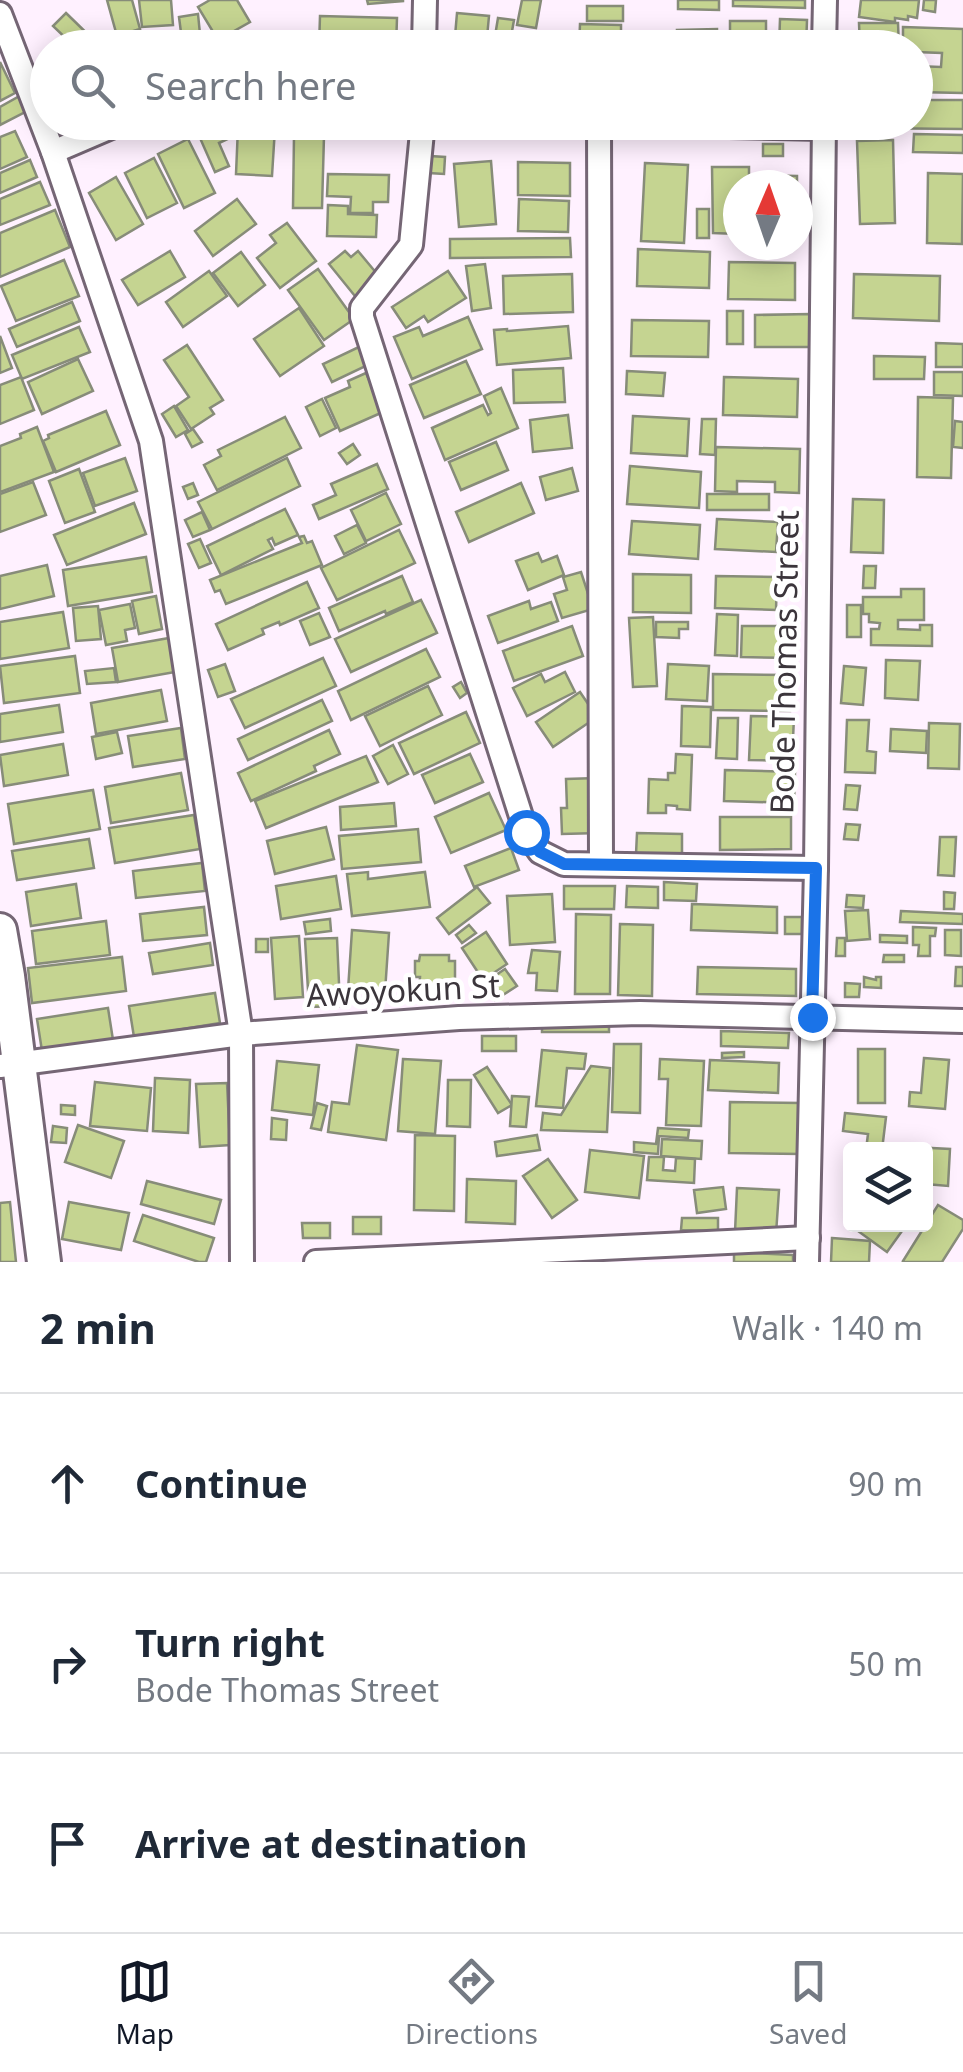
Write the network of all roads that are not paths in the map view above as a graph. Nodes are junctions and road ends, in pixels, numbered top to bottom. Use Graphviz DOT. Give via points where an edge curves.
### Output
graph roads {
  1 [pos="425,0"];
  2 [pos="825,0"];
  3 [pos="0,14"];
  4 [pos="424,30"];
  5 [pos="824,30"];
  6 [pos="30,92"];
  7 [pos="48,140"];
  8 [pos="81,140"];
  9 [pos="420,140"];
  10 [pos="599,140"];
  11 [pos="824,140"];
  12 [pos="53,152"];
  13 [pos="601,864"];
  14 [pos="816,868"];
  15 [pos="0,930"];
  16 [pos="812,1017"];
  17 [pos="963,1022"];
  18 [pos="241,1034"];
  19 [pos="10,1065"];
  20 [pos="808,1238"];
  21 [pos="44,1262"];
  22 [pos="242,1262"];
  23 [pos="316,1262"];
  24 [pos="807,1262"];
  1 -- 4 [label="street"];
  2 -- 5 [label="street"];
  3 -- 6 [label="street"];
  7 -- 12 [label="street"];
  8 -- 12 [label="street"];
  9 -- 13 [label="street" via="411,245 362,308 362,317 526,832 540,852 564,864"];
  10 -- 13 [label="street"];
  11 -- 14 [label="street, Bode Thomas Street"];
  12 -- 18 [label="street" via="151,442"];
  13 -- 14 [label="street"];
  14 -- 16 [label="street, Bode Thomas Street"];
  15 -- 19 [label="main road"];
  16 -- 17 [label="street, Awoyokun St"];
  16 -- 18 [label="street, Awoyokun St" via="459,1018"];
  16 -- 20 [label="street, Bode Thomas Street"];
  18 -- 19 [label="street, Awoyokun St"];
  18 -- 22 [label="street"];
  19 -- 21 [label="main road"];
  20 -- 23 [label="street"];
  20 -- 24 [label="street, Bode Thomas Street"];
}
